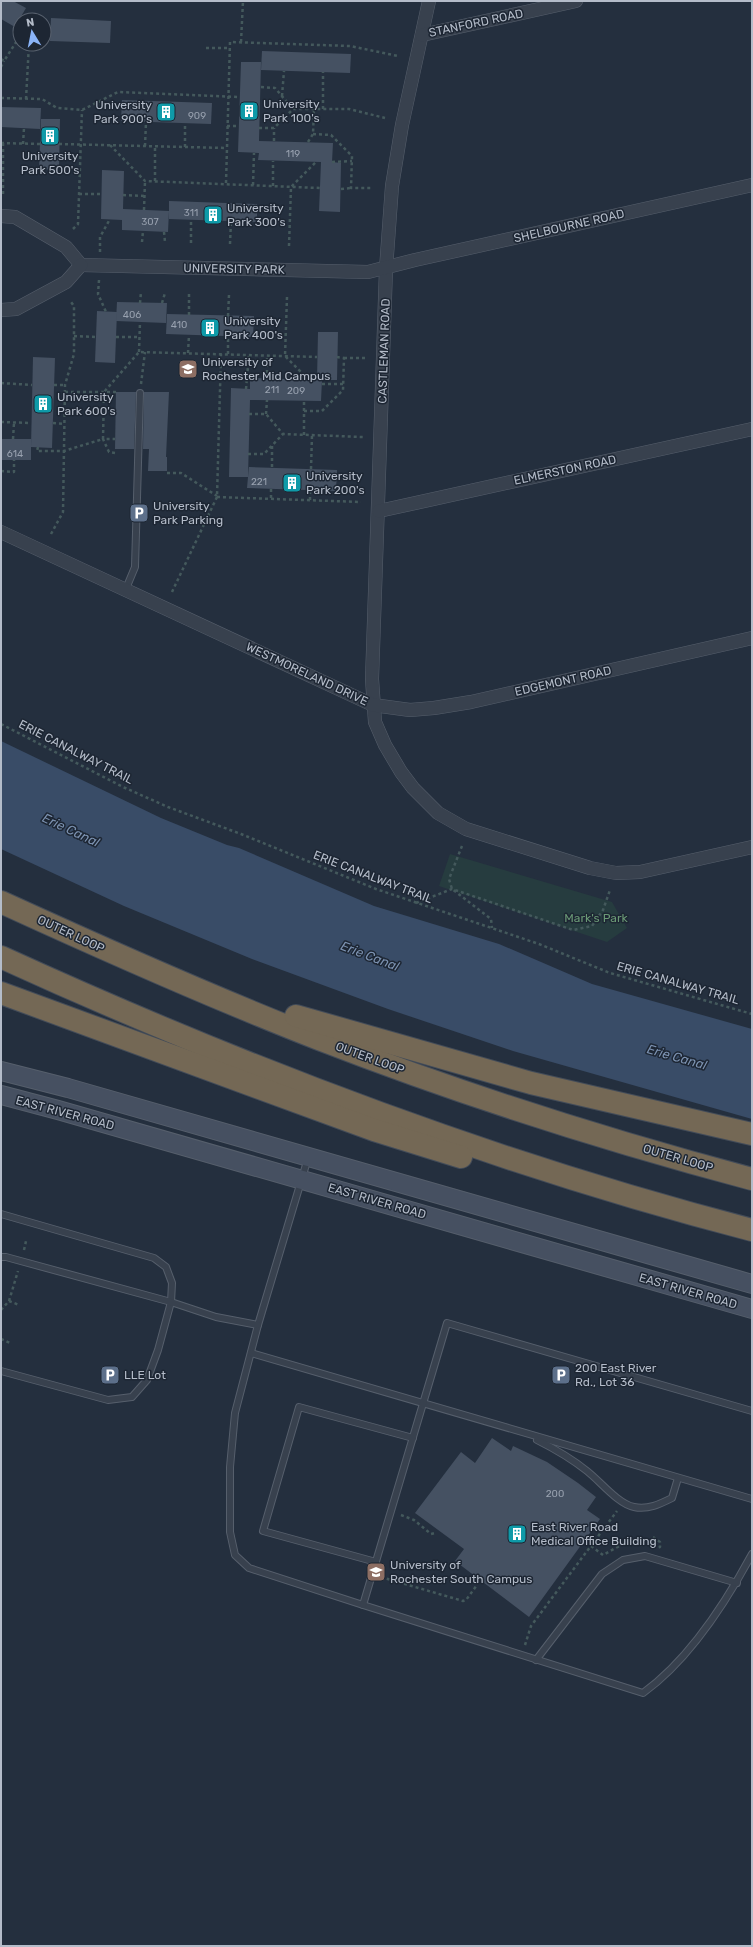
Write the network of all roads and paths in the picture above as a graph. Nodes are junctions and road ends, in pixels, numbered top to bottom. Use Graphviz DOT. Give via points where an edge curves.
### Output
graph roads {
  1 [pos="243,1"];
  2 [pos="429,1"];
  3 [pos="576,1"];
  4 [pos="422,35"];
  5 [pos="241,42"];
  6 [pos="12,48"];
  7 [pos="206,48"];
  8 [pos="230,48"];
  9 [pos="29,52"];
  10 [pos="398,56"];
  11 [pos="1,59"];
  12 [pos="4,61"];
  13 [pos="1,67"];
  14 [pos="284,71"];
  15 [pos="324,72"];
  16 [pos="261,87"];
  17 [pos="228,95"];
  18 [pos="282,96"];
  19 [pos="239,97"];
  20 [pos="1,98"];
  21 [pos="26,99"];
  22 [pos="294,109"];
  23 [pos="314,109"];
  24 [pos="323,109"];
  25 [pos="82,110"];
  26 [pos="385,118"];
  27 [pos="146,122"];
  28 [pos="185,123"];
  29 [pos="227,126"];
  30 [pos="238,126"];
  31 [pos="24,128"];
  32 [pos="259,128"];
  33 [pos="274,128"];
  34 [pos="313,134"];
  35 [pos="274,141"];
  36 [pos="308,142"];
  37 [pos="2,143"];
  38 [pos="23,144"];
  39 [pos="40,144"];
  40 [pos="60,144"];
  41 [pos="81,145"];
  42 [pos="110,145"];
  43 [pos="145,146"];
  44 [pos="155,146"];
  45 [pos="185,147"];
  46 [pos="227,148"];
  47 [pos="254,152"];
  48 [pos="274,161"];
  49 [pos="352,161"];
  50 [pos="316,162"];
  51 [pos="332,162"];
  52 [pos="145,180"];
  53 [pos="155,181"];
  54 [pos="226,183"];
  55 [pos="253,185"];
  56 [pos="752,185"];
  57 [pos="273,186"];
  58 [pos="291,187"];
  59 [pos="320,188"];
  60 [pos="341,188"];
  61 [pos="351,188"];
  62 [pos="373,188"];
  63 [pos="3,194"];
  64 [pos="79,194"];
  65 [pos="102,194"];
  66 [pos="123,195"];
  67 [pos="144,196"];
  68 [pos="144,210"];
  69 [pos="1,216"];
  70 [pos="110,219"];
  71 [pos="191,220"];
  72 [pos="231,221"];
  73 [pos="73,229"];
  74 [pos="143,231"];
  75 [pos="164,232"];
  76 [pos="142,242"];
  77 [pos="165,242"];
  78 [pos="191,243"];
  79 [pos="230,244"];
  80 [pos="289,246"];
  81 [pos="99,255"];
  82 [pos="81,265"];
  83 [pos="386,269"];
  84 [pos="99,279"];
  85 [pos="141,292"];
  86 [pos="165,293"];
  87 [pos="189,294"];
  88 [pos="229,295"];
  89 [pos="287,297"];
  90 [pos="72,302"];
  91 [pos="140,303"];
  92 [pos="162,303"];
  93 [pos="1,310"];
  94 [pos="106,312"];
  95 [pos="189,314"];
  96 [pos="228,316"];
  97 [pos="140,322"];
  98 [pos="189,335"];
  99 [pos="74,336"];
  100 [pos="228,336"];
  101 [pos="96,337"];
  102 [pos="116,337"];
  103 [pos="140,337"];
  104 [pos="139,352"];
  105 [pos="145,352"];
  106 [pos="188,353"];
  107 [pos="221,354"];
  108 [pos="228,354"];
  109 [pos="249,355"];
  110 [pos="268,356"];
  111 [pos="286,356"];
  112 [pos="317,357"];
  113 [pos="337,358"];
  114 [pos="344,358"];
  115 [pos="366,358"];
  116 [pos="267,378"];
  117 [pos="308,380"];
  118 [pos="1,383"];
  119 [pos="54,384"];
  120 [pos="322,384"];
  121 [pos="344,384"];
  122 [pos="32,385"];
  123 [pos="65,385"];
  124 [pos="246,389"];
  125 [pos="65,392"];
  126 [pos="104,392"];
  127 [pos="116,392"];
  128 [pos="140,393"];
  129 [pos="267,400"];
  130 [pos="304,401"];
  131 [pos="304,412"];
  132 [pos="249,414"];
  133 [pos="266,414"];
  134 [pos="1,422"];
  135 [pos="14,423"];
  136 [pos="31,423"];
  137 [pos="53,423"];
  138 [pos="65,424"];
  139 [pos="752,429"];
  140 [pos="283,434"];
  141 [pos="304,435"];
  142 [pos="312,435"];
  143 [pos="363,437"];
  144 [pos="13,439"];
  145 [pos="103,439"];
  146 [pos="115,439"];
  147 [pos="272,445"];
  148 [pos="38,447"];
  149 [pos="64,451"];
  150 [pos="115,453"];
  151 [pos="248,454"];
  152 [pos="14,460"];
  153 [pos="272,467"];
  154 [pos="311,468"];
  155 [pos="1,471"];
  156 [pos="167,473"];
  157 [pos="271,489"];
  158 [pos="310,490"];
  159 [pos="217,497"];
  160 [pos="271,499"];
  161 [pos="310,500"];
  162 [pos="360,502"];
  163 [pos="379,511"];
  164 [pos="1,532"];
  165 [pos="51,534"];
  166 [pos="125,591"];
  167 [pos="172,592"];
  168 [pos="752,638"];
  169 [pos="373,704"];
  170 [pos="1,724"];
  171 [pos="461,847"];
  172 [pos="752,847"];
  173 [pos="452,889"];
  174 [pos="610,890"];
  175 [pos="1,902"];
  176 [pos="415,903"];
  177 [pos="492,928"];
  178 [pos="1,957"];
  179 [pos="183,984"];
  180 [pos="1,993"];
  181 [pos="752,1014"];
  182 [pos="1,1071"];
  183 [pos="1,1096"];
  184 [pos="752,1134"];
  185 [pos="309,1157"];
  186 [pos="752,1179"];
  187 [pos="302,1180"];
  188 [pos="658,1204"];
  189 [pos="1,1214"];
  190 [pos="752,1230"];
  191 [pos="26,1242"];
  192 [pos="24,1250"];
  193 [pos="1,1257"];
  194 [pos="19,1268"];
  195 [pos="752,1284"];
  196 [pos="9,1302"];
  197 [pos="171,1302"];
  198 [pos="19,1305"];
  199 [pos="752,1309"];
  200 [pos="1,1310"];
  201 [pos="258,1325"];
  202 [pos="1,1339"];
  203 [pos="10,1343"];
  204 [pos="251,1353"];
  205 [pos="1,1371"];
  206 [pos="423,1404"];
  207 [pos="752,1411"];
  208 [pos="525,1433"];
  209 [pos="413,1438"];
  210 [pos="678,1478"];
  211 [pos="752,1499"];
  212 [pos="617,1510"];
  213 [pos="397,1514"];
  214 [pos="435,1533"];
  215 [pos="752,1554"];
  216 [pos="376,1562"];
  217 [pos="378,1576"];
  218 [pos="737,1583"];
  219 [pos="477,1585"];
  220 [pos="363,1605"];
  221 [pos="523,1655"];
  222 [pos="536,1660"];
  1 -- 5 [label="path"];
  2 -- 4 [label="street, CASTLEMAN ROAD"];
  3 -- 4 [label="street, STANFORD ROAD"];
  4 -- 83 [label="street, CASTLEMAN ROAD" via="402,125 392,186"];
  5 -- 8 [label="path" via="230,42"];
  5 -- 10 [label="path" via="350,46"];
  6 -- 12 [label="path"];
  7 -- 8 [label="path"];
  8 -- 17 [label="path"];
  9 -- 21 [label="path"];
  11 -- 12 [label="path"];
  12 -- 13 [label="path"];
  14 -- 18 [label="path"];
  15 -- 24 [label="path"];
  16 -- 18 [label="path" via="275,88"];
  17 -- 19 [label="path"];
  17 -- 25 [label="path" via="118,92"];
  17 -- 29 [label="path"];
  18 -- 22 [label="path"];
  20 -- 21 [label="path"];
  21 -- 25 [label="path" via="42,99 57,108"];
  22 -- 23 [label="path"];
  22 -- 33 [label="path"];
  23 -- 24 [label="path"];
  23 -- 34 [label="path"];
  24 -- 26 [label="path" via="349,109"];
  25 -- 41 [label="path"];
  27 -- 43 [label="path"];
  28 -- 45 [label="path"];
  29 -- 30 [label="path"];
  29 -- 46 [label="path"];
  31 -- 38 [label="path"];
  32 -- 33 [label="path"];
  33 -- 35 [label="path"];
  34 -- 36 [label="path"];
  34 -- 49 [label="path" via="331,135 352,156"];
  37 -- 38 [label="path"];
  37 -- 63 [label="path"];
  38 -- 39 [label="path"];
  40 -- 41 [label="path"];
  41 -- 42 [label="path"];
  41 -- 64 [label="path"];
  42 -- 43 [label="path"];
  42 -- 52 [label="path"];
  43 -- 44 [label="path"];
  44 -- 45 [label="path"];
  44 -- 53 [label="path"];
  45 -- 46 [label="path"];
  46 -- 54 [label="path"];
  47 -- 55 [label="path"];
  48 -- 57 [label="path"];
  49 -- 51 [label="path"];
  49 -- 61 [label="path"];
  50 -- 58 [label="path"];
  52 -- 53 [label="path"];
  52 -- 67 [label="path"];
  53 -- 54 [label="path"];
  54 -- 55 [label="path"];
  55 -- 57 [label="path"];
  56 -- 83 [label="street, SHELBOURNE ROAD" via="416,260"];
  57 -- 58 [label="path"];
  58 -- 59 [label="path"];
  58 -- 80 [label="path"];
  60 -- 61 [label="path"];
  61 -- 62 [label="path"];
  64 -- 65 [label="path"];
  64 -- 73 [label="path" via="78,224"];
  66 -- 67 [label="path"];
  67 -- 68 [label="path"];
  69 -- 82 [label="street" via="14,217 66,247"];
  70 -- 81 [label="path" via="100,237"];
  71 -- 78 [label="path"];
  72 -- 79 [label="path"];
  74 -- 76 [label="path"];
  75 -- 77 [label="path"];
  82 -- 83 [label="street, UNIVERSITY PARK" via="368,272"];
  82 -- 93 [label="street" via="66,282 16,309"];
  83 -- 163 [label="street, CASTLEMAN ROAD"];
  84 -- 94 [label="path" via="98,294"];
  85 -- 91 [label="path"];
  86 -- 92 [label="path"];
  87 -- 95 [label="path"];
  88 -- 96 [label="path"];
  89 -- 111 [label="path"];
  90 -- 99 [label="path"];
  97 -- 103 [label="path"];
  98 -- 106 [label="path"];
  99 -- 101 [label="path"];
  99 -- 123 [label="path" via="74,354"];
  100 -- 108 [label="path"];
  102 -- 103 [label="path"];
  103 -- 104 [label="path"];
  104 -- 105 [label="path"];
  104 -- 126 [label="path"];
  105 -- 106 [label="path"];
  105 -- 128 [label="path"];
  106 -- 107 [label="path"];
  107 -- 108 [label="path"];
  107 -- 159 [label="path"];
  108 -- 109 [label="path"];
  109 -- 110 [label="path"];
  109 -- 124 [label="path"];
  110 -- 111 [label="path"];
  110 -- 116 [label="path"];
  111 -- 112 [label="path"];
  111 -- 117 [label="path"];
  113 -- 114 [label="path"];
  114 -- 115 [label="path"];
  114 -- 121 [label="path"];
  118 -- 122 [label="path"];
  119 -- 123 [label="path"];
  120 -- 121 [label="path"];
  121 -- 131 [label="path" via="343,390 322,412"];
  123 -- 125 [label="path"];
  125 -- 126 [label="path"];
  125 -- 138 [label="path"];
  126 -- 127 [label="path"];
  126 -- 145 [label="path"];
  128 -- 166 [label="lane" via="135,567"];
  129 -- 133 [label="path"];
  130 -- 131 [label="path"];
  131 -- 141 [label="path"];
  132 -- 133 [label="path"];
  133 -- 140 [label="path"];
  134 -- 135 [label="path"];
  135 -- 136 [label="path"];
  135 -- 144 [label="path"];
  137 -- 138 [label="path"];
  138 -- 149 [label="path"];
  139 -- 163 [label="street, ELMERSTON ROAD"];
  140 -- 141 [label="path"];
  140 -- 147 [label="path"];
  141 -- 142 [label="path"];
  142 -- 143 [label="path"];
  142 -- 154 [label="path"];
  145 -- 146 [label="path"];
  145 -- 149 [label="path"];
  145 -- 150 [label="path" via="109,452"];
  147 -- 151 [label="path" via="264,454"];
  147 -- 153 [label="path"];
  148 -- 149 [label="path" via="37,451"];
  149 -- 165 [label="path" via="63,512"];
  152 -- 155 [label="path" via="14,472"];
  156 -- 159 [label="path" via="181,473"];
  157 -- 160 [label="path"];
  158 -- 161 [label="path"];
  159 -- 160 [label="path"];
  159 -- 167 [label="path"];
  160 -- 161 [label="path"];
  161 -- 162 [label="path"];
  163 -- 169 [label="street, CASTLEMAN ROAD"];
  164 -- 166 [label="street, WESTMORELAND DRIVE"];
  166 -- 169 [label="street, WESTMORELAND DRIVE"];
  168 -- 169 [label="street, EDGEMONT ROAD" via="471,702 410,710"];
  169 -- 172 [label="street, WESTMORELAND DRIVE" via="375,722 401,772 438,813 466,829 590,868 616,873 640,872"];
  170 -- 176 [label="path, ERIE CANALWAY TRAIL" via="123,787 168,807"];
  171 -- 173 [label="path" via="449,879"];
  173 -- 174 [label="path" via="573,930 592,926 603,910"];
  173 -- 176 [label="path"];
  173 -- 177 [label="path" via="490,919"];
  175 -- 179 [label="highway, OUTER LOOP"];
  176 -- 177 [label="path, ERIE CANALWAY TRAIL"];
  177 -- 181 [label="path, ERIE CANALWAY TRAIL" via="610,973"];
  178 -- 188 [label="highway" via="160,1028 331,1096 490,1152"];
  179 -- 184 [label="highway" via="524,1081"];
  179 -- 186 [label="highway, OUTER LOOP" via="326,1042 484,1098"];
  180 -- 188 [label="highway" via="401,1139 536,1177"];
  182 -- 185 [label="street, EAST RIVER ROAD"];
  183 -- 187 [label="street, EAST RIVER ROAD"];
  185 -- 187 [label="lane"];
  185 -- 195 [label="street, EAST RIVER ROAD"];
  187 -- 199 [label="street, EAST RIVER ROAD"];
  187 -- 201 [label="lane"];
  188 -- 190 [label="highway"];
  189 -- 197 [label="lane" via="154,1258 166,1267 172,1283"];
  191 -- 192 [label="path"];
  193 -- 197 [label="lane"];
  194 -- 196 [label="path"];
  196 -- 198 [label="path"];
  196 -- 200 [label="path"];
  197 -- 201 [label="lane" via="216,1317"];
  197 -- 205 [label="lane" via="158,1350 146,1380 132,1397 108,1400"];
  201 -- 204 [label="lane"];
  202 -- 203 [label="path"];
  204 -- 206 [label="lane"];
  204 -- 220 [label="lane" via="235,1413 230,1467 230,1532 235,1555 249,1568"];
  206 -- 207 [label="lane" via="447,1323"];
  206 -- 208 [label="lane"];
  206 -- 209 [label="lane"];
  208 -- 210 [label="lane"];
  208 -- 210 [label="lane" via="566,1455 633,1507 655,1506 672,1498"];
  209 -- 216 [label="lane"];
  209 -- 216 [label="lane" via="299,1407 263,1531"];
  210 -- 211 [label="lane"];
  212 -- 221 [label="path" via="530,1626"];
  213 -- 214 [label="path" via="414,1520 431,1534"];
  215 -- 218 [label="lane"];
  216 -- 220 [label="lane"];
  217 -- 219 [label="path" via="463,1601"];
  218 -- 222 [label="lane" via="645,1556 623,1560 602,1574"];
  218 -- 222 [label="lane" via="675,1666 643,1693"];
  220 -- 221 [label="lane"];
  221 -- 222 [label="lane"];
}
